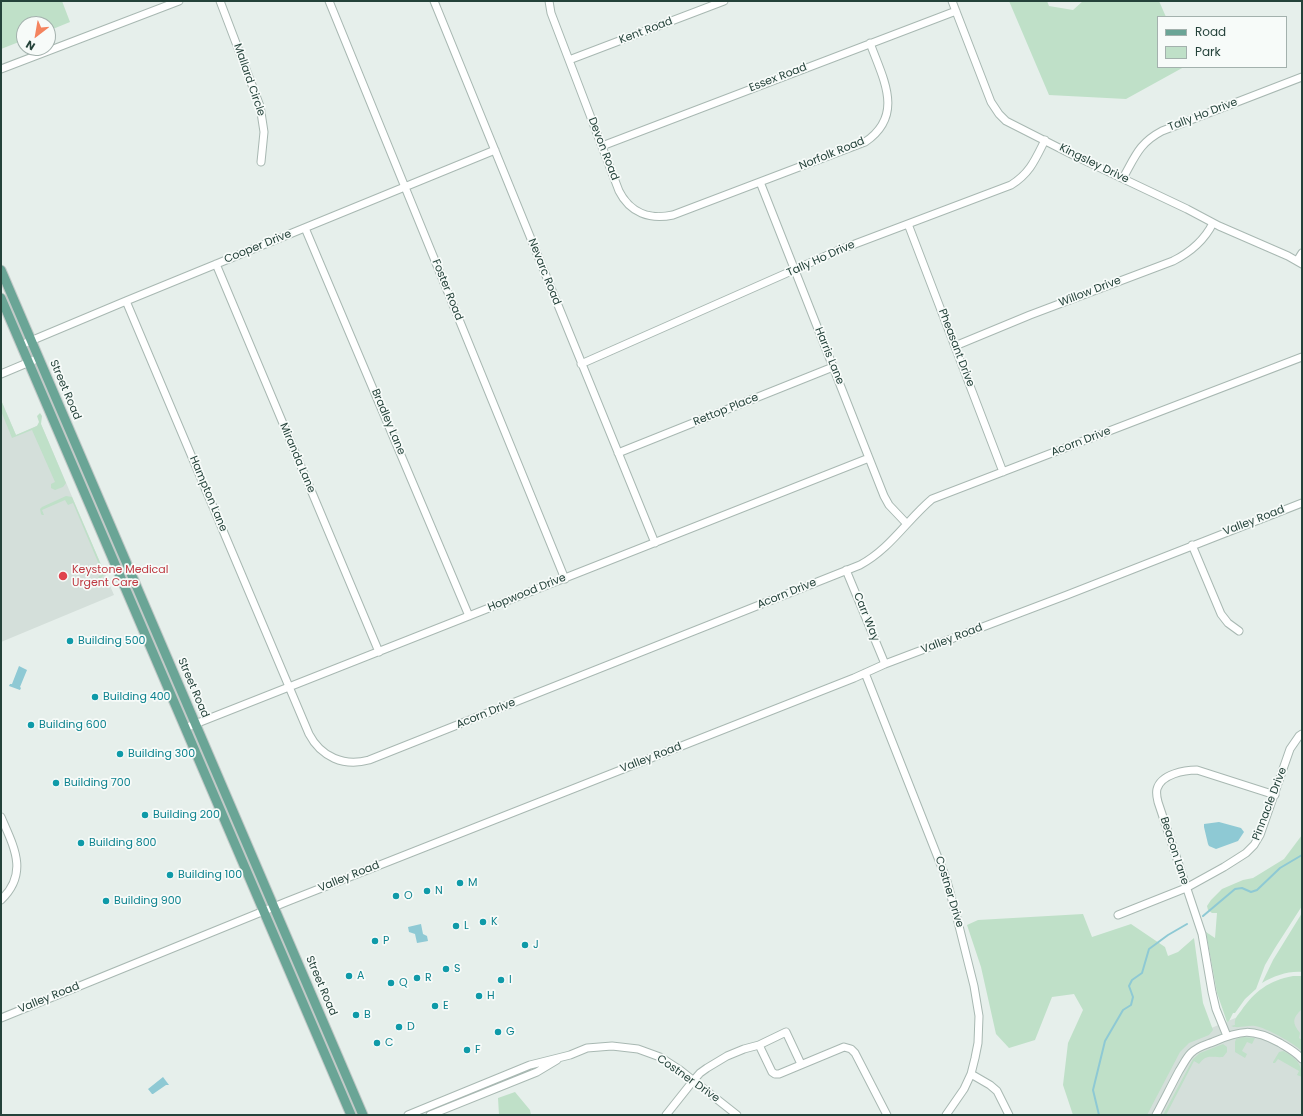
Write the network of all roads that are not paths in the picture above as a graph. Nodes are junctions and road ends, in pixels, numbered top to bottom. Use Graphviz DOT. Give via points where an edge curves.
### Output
graph roads {
  1 [pos="179,1"];
  2 [pos="220,1"];
  3 [pos="329,1"];
  4 [pos="434,1"];
  5 [pos="549,1"];
  6 [pos="724,1"];
  7 [pos="952,1"];
  8 [pos="956,11"];
  9 [pos="870,43"];
  10 [pos="569,60"];
  11 [pos="1,68"];
  12 [pos="1302,77"];
  13 [pos="1045,140"];
  14 [pos="602,146"];
  15 [pos="495,150"];
  16 [pos="261,162"];
  17 [pos="1124,178"];
  18 [pos="760,182"];
  19 [pos="405,187"];
  20 [pos="717,199"];
  21 [pos="1213,223"];
  22 [pos="908,224"];
  23 [pos="305,228"];
  24 [pos="1302,253"];
  25 [pos="1299,263"];
  26 [pos="216,264"];
  27 [pos="1,270"];
  28 [pos="795,270"];
  29 [pos="1,298"];
  30 [pos="126,301"];
  31 [pos="31,341"];
  32 [pos="21,346"];
  33 [pos="955,346"];
  34 [pos="1302,357"];
  35 [pos="39,358"];
  36 [pos="29,362"];
  37 [pos="582,364"];
  38 [pos="833,367"];
  39 [pos="1,374"];
  40 [pos="618,453"];
  41 [pos="869,458"];
  42 [pos="1003,472"];
  43 [pos="1302,503"];
  44 [pos="907,524"];
  45 [pos="655,543"];
  46 [pos="1192,545"];
  47 [pos="846,570"];
  48 [pos="565,579"];
  49 [pos="469,616"];
  50 [pos="1239,631"];
  51 [pos="379,652"];
  52 [pos="885,664"];
  53 [pos="865,673"];
  54 [pos="289,688"];
  55 [pos="196,725"];
  56 [pos="185,728"];
  57 [pos="1302,734"];
  58 [pos="1275,795"];
  59 [pos="1,817"];
  60 [pos="1186,888"];
  61 [pos="1,900"];
  62 [pos="274,907"];
  63 [pos="263,911"];
  64 [pos="1118,915"];
  65 [pos="1,1018"];
  66 [pos="1227,1036"];
  67 [pos="760,1044"];
  68 [pos="566,1056"];
  69 [pos="1302,1059"];
  70 [pos="801,1064"];
  71 [pos="971,1074"];
  72 [pos="693,1081"];
  73 [pos="351,1115"];
  74 [pos="363,1115"];
  75 [pos="408,1115"];
  76 [pos="430,1115"];
  77 [pos="666,1115"];
  78 [pos="737,1115"];
  79 [pos="887,1115"];
  80 [pos="946,1115"];
  81 [pos="1009,1115"];
  82 [pos="1156,1115"];
  1 -- 11 [label="street"];
  2 -- 16 [label="street, Mallard Circle" via="260,106 264,139"];
  3 -- 19 [label="street, Foster Road"];
  4 -- 15 [label="street, Nevarc Road"];
  5 -- 10 [label="street, Devon Road"];
  6 -- 10 [label="street, Kent Road"];
  7 -- 8 [label="street, Kingsley Drive"];
  8 -- 9 [label="street, Essex Road"];
  8 -- 13 [label="street, Kingsley Drive" via="994,108 1006,121"];
  9 -- 14 [label="street, Essex Road"];
  9 -- 18 [label="street, Norfolk Road" via="889,100 886,119 879,130 865,142"];
  10 -- 14 [label="street, Devon Road"];
  12 -- 17 [label="street, Tally Ho Drive" via="1152,136 1139,149"];
  13 -- 17 [label="street, Kingsley Drive"];
  13 -- 22 [label="street, Tally Ho Drive" via="1030,169 1020,180"];
  14 -- 20 [label="street, Devon Road" via="621,196 638,212 647,216 664,217"];
  15 -- 19 [label="street, Cooper Drive"];
  15 -- 37 [label="street, Nevarc Road"];
  17 -- 21 [label="street, Kingsley Drive"];
  18 -- 20 [label="street, Norfolk Road"];
  18 -- 28 [label="street, Harris Lane"];
  19 -- 23 [label="street, Cooper Drive"];
  19 -- 48 [label="street, Foster Road"];
  21 -- 25 [label="street, Kingsley Drive" via="1278,251"];
  21 -- 33 [label="street, Willow Drive" via="1198,245 1173,261"];
  22 -- 28 [label="street, Tally Ho Drive"];
  22 -- 33 [label="street, Pheasant Drive"];
  23 -- 26 [label="street, Cooper Drive"];
  23 -- 49 [label="street, Bradley Lane"];
  24 -- 25 [label="street"];
  26 -- 30 [label="street, Cooper Drive"];
  26 -- 51 [label="street, Miranda Lane"];
  27 -- 31 [label="main road, Street Road"];
  28 -- 37 [label="street, Tally Ho Drive"];
  28 -- 38 [label="street, Harris Lane"];
  29 -- 32 [label="main road, Street Road"];
  30 -- 31 [label="street, Cooper Drive"];
  30 -- 54 [label="street, Hampton Lane"];
  31 -- 32 [label="street, Cooper Drive"];
  31 -- 35 [label="main road, Street Road"];
  32 -- 36 [label="main road, Street Road"];
  33 -- 42 [label="street, Pheasant Drive"];
  34 -- 42 [label="street, Acorn Drive"];
  35 -- 36 [label="street"];
  35 -- 55 [label="main road, Street Road"];
  36 -- 39 [label="street"];
  36 -- 56 [label="main road, Street Road"];
  37 -- 40 [label="street, Nevarc Road"];
  38 -- 40 [label="street, Rettop Place"];
  38 -- 41 [label="street, Harris Lane"];
  40 -- 45 [label="street, Nevarc Road"];
  41 -- 44 [label="street, Harris Lane" via="889,506"];
  41 -- 45 [label="street, Hopwood Drive"];
  42 -- 44 [label="street, Acorn Drive" via="932,499"];
  43 -- 46 [label="street, Valley Road"];
  44 -- 47 [label="street, Acorn Drive" via="874,557"];
  45 -- 48 [label="street, Hopwood Drive"];
  46 -- 50 [label="street" via="1221,614"];
  46 -- 52 [label="street, Valley Road"];
  47 -- 52 [label="street, Carr Way"];
  47 -- 54 [label="street, Acorn Drive" via="362,762 339,761 316,746 308,734"];
  48 -- 49 [label="street, Hopwood Drive"];
  49 -- 51 [label="street, Hopwood Drive"];
  51 -- 54 [label="street, Hopwood Drive"];
  52 -- 53 [label="street, Valley Road"];
  53 -- 62 [label="street, Valley Road"];
  53 -- 71 [label="street, Costner Drive" via="941,864 957,918 979,1016 978,1043"];
  54 -- 55 [label="street, Hopwood Drive"];
  55 -- 56 [label="street, Hopwood Drive"];
  55 -- 62 [label="main road, Street Road"];
  56 -- 63 [label="main road, Street Road"];
  57 -- 58 [label="street, Pinnacle Drive" via="1290,749"];
  58 -- 60 [label="street, Pinnacle Drive" via="1254,846 1237,860"];
  58 -- 60 [label="street, Beacon Lane" via="1197,770 1187,770 1160,783 1156,793 1158,802"];
  59 -- 61 [label="street" via="16,855 17,870 14,883"];
  60 -- 64 [label="street, Pinnacle Drive"];
  60 -- 66 [label="street, Beacon Lane" via="1202,934 1216,1009"];
  62 -- 63 [label="street, Valley Road"];
  62 -- 74 [label="main road, Street Road"];
  63 -- 65 [label="street, Valley Road"];
  63 -- 73 [label="main road, Street Road"];
  66 -- 69 [label="street" via="1243,1032 1262,1034 1289,1048"];
  66 -- 82 [label="street" via="1195,1049 1186,1058"];
  67 -- 70 [label="street" via="775,1074"];
  67 -- 70 [label="street" via="786,1032"];
  67 -- 72 [label="street" via="727,1056 707,1068"];
  68 -- 72 [label="street, Costner Drive" via="587,1048 605,1046 638,1049 660,1057"];
  68 -- 75 [label="street, Costner Drive" via="530,1065"];
  68 -- 76 [label="street, Costner Drive" via="537,1072"];
  70 -- 79 [label="street" via="844,1048 851,1049"];
  71 -- 80 [label="street, Costner Drive" via="959,1098"];
  71 -- 81 [label="street" via="997,1091"];
  72 -- 77 [label="street"];
  72 -- 78 [label="street, Costner Drive"];
}
